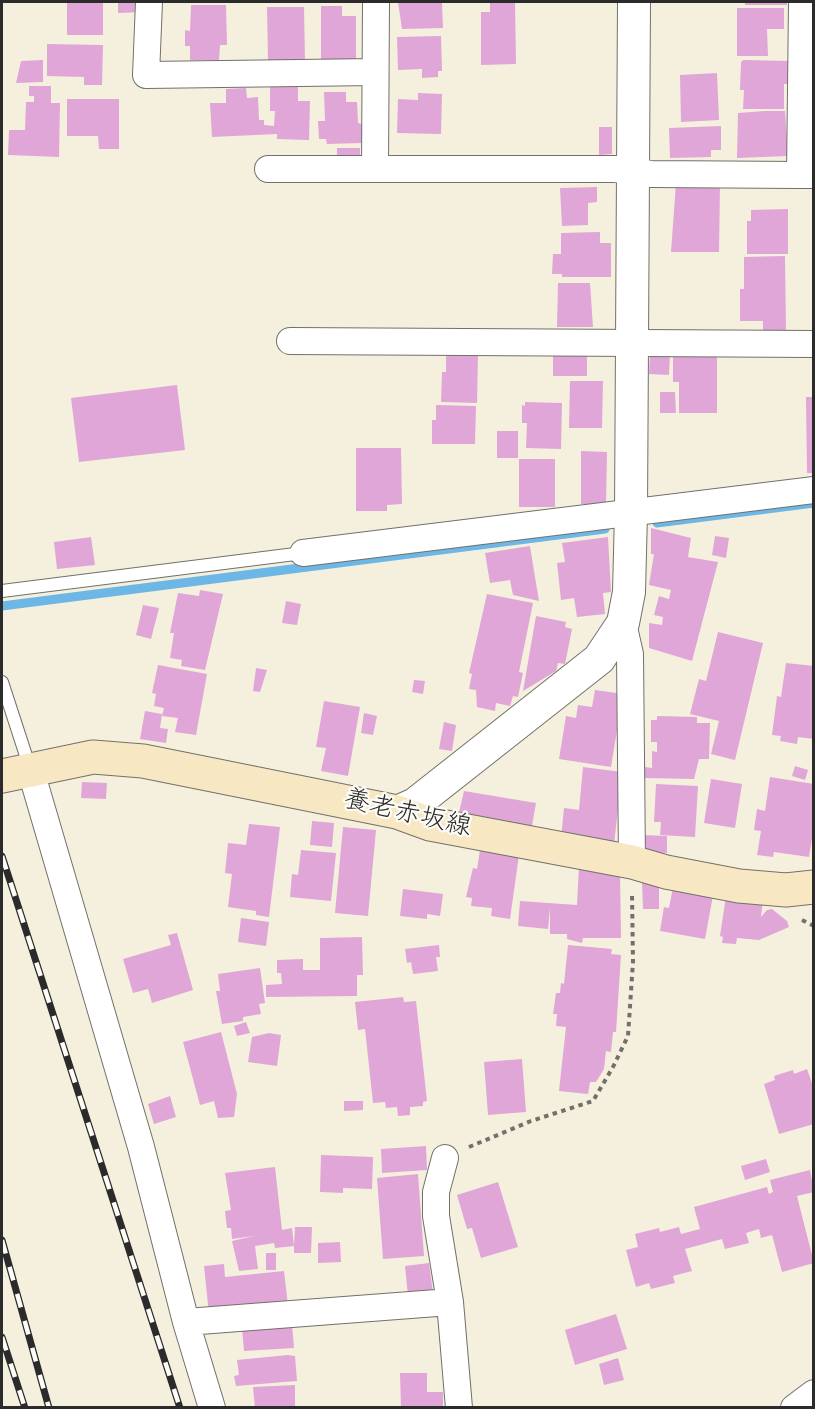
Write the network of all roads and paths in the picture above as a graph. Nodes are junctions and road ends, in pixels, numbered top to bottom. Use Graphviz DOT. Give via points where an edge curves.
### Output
graph roads {
  1 [pos="148,2"];
  2 [pos="376,2"];
  3 [pos="634,2"];
  4 [pos="802,2"];
  5 [pos="375,72"];
  6 [pos="375,168"];
  7 [pos="268,169"];
  8 [pos="633,172"];
  9 [pos="807,175"];
  10 [pos="290,341"];
  11 [pos="632,343"];
  12 [pos="813,344"];
  13 [pos="813,490"];
  14 [pos="631,513"];
  15 [pos="303,553"];
  16 [pos="2,591"];
  17 [pos="623,623"];
  18 [pos="2,682"];
  19 [pos="16,772"];
  20 [pos="397,812"];
  21 [pos="632,862"];
  22 [pos="813,887"];
  23 [pos="445,1158"];
  24 [pos="450,1302"];
  25 [pos="186,1322"];
  26 [pos="813,1393"];
  27 [pos="212,1407"];
  28 [pos="459,1407"];
  29 [pos="794,1407"];
  1 -- 5 [label="street" via="146,75"];
  2 -- 5 [label="street"];
  3 -- 8 [label="street"];
  4 -- 9 [label="street"];
  5 -- 6 [label="street"];
  6 -- 7 [label="street"];
  6 -- 8 [label="street"];
  8 -- 9 [label="street"];
  8 -- 11 [label="street"];
  10 -- 11 [label="street"];
  11 -- 12 [label="street"];
  11 -- 14 [label="street"];
  13 -- 14 [label="street"];
  14 -- 15 [label="street"];
  14 -- 17 [label="street" via="629,592"];
  15 -- 16 [label="lane"];
  17 -- 20 [label="street" via="599,659 415,804"];
  17 -- 21 [label="street" via="630,654"];
  18 -- 19 [label="lane"];
  19 -- 20 [label="main road, 養老赤坂線" via="93,757 143,760"];
  19 -- 25 [label="street" via="141,1147"];
  20 -- 21 [label="main road, 養老赤坂線" via="430,824"];
  21 -- 22 [label="main road, 養老赤坂線" via="739,886 786,890"];
  21 -- 23 [label="path" via="633,962 627,1036 614,1068 593,1101 531,1120"];
  23 -- 24 [label="street" via="436,1192 436,1216"];
  24 -- 25 [label="street"];
  24 -- 28 [label="street"];
  25 -- 27 [label="street"];
  26 -- 29 [label="street"];
}
